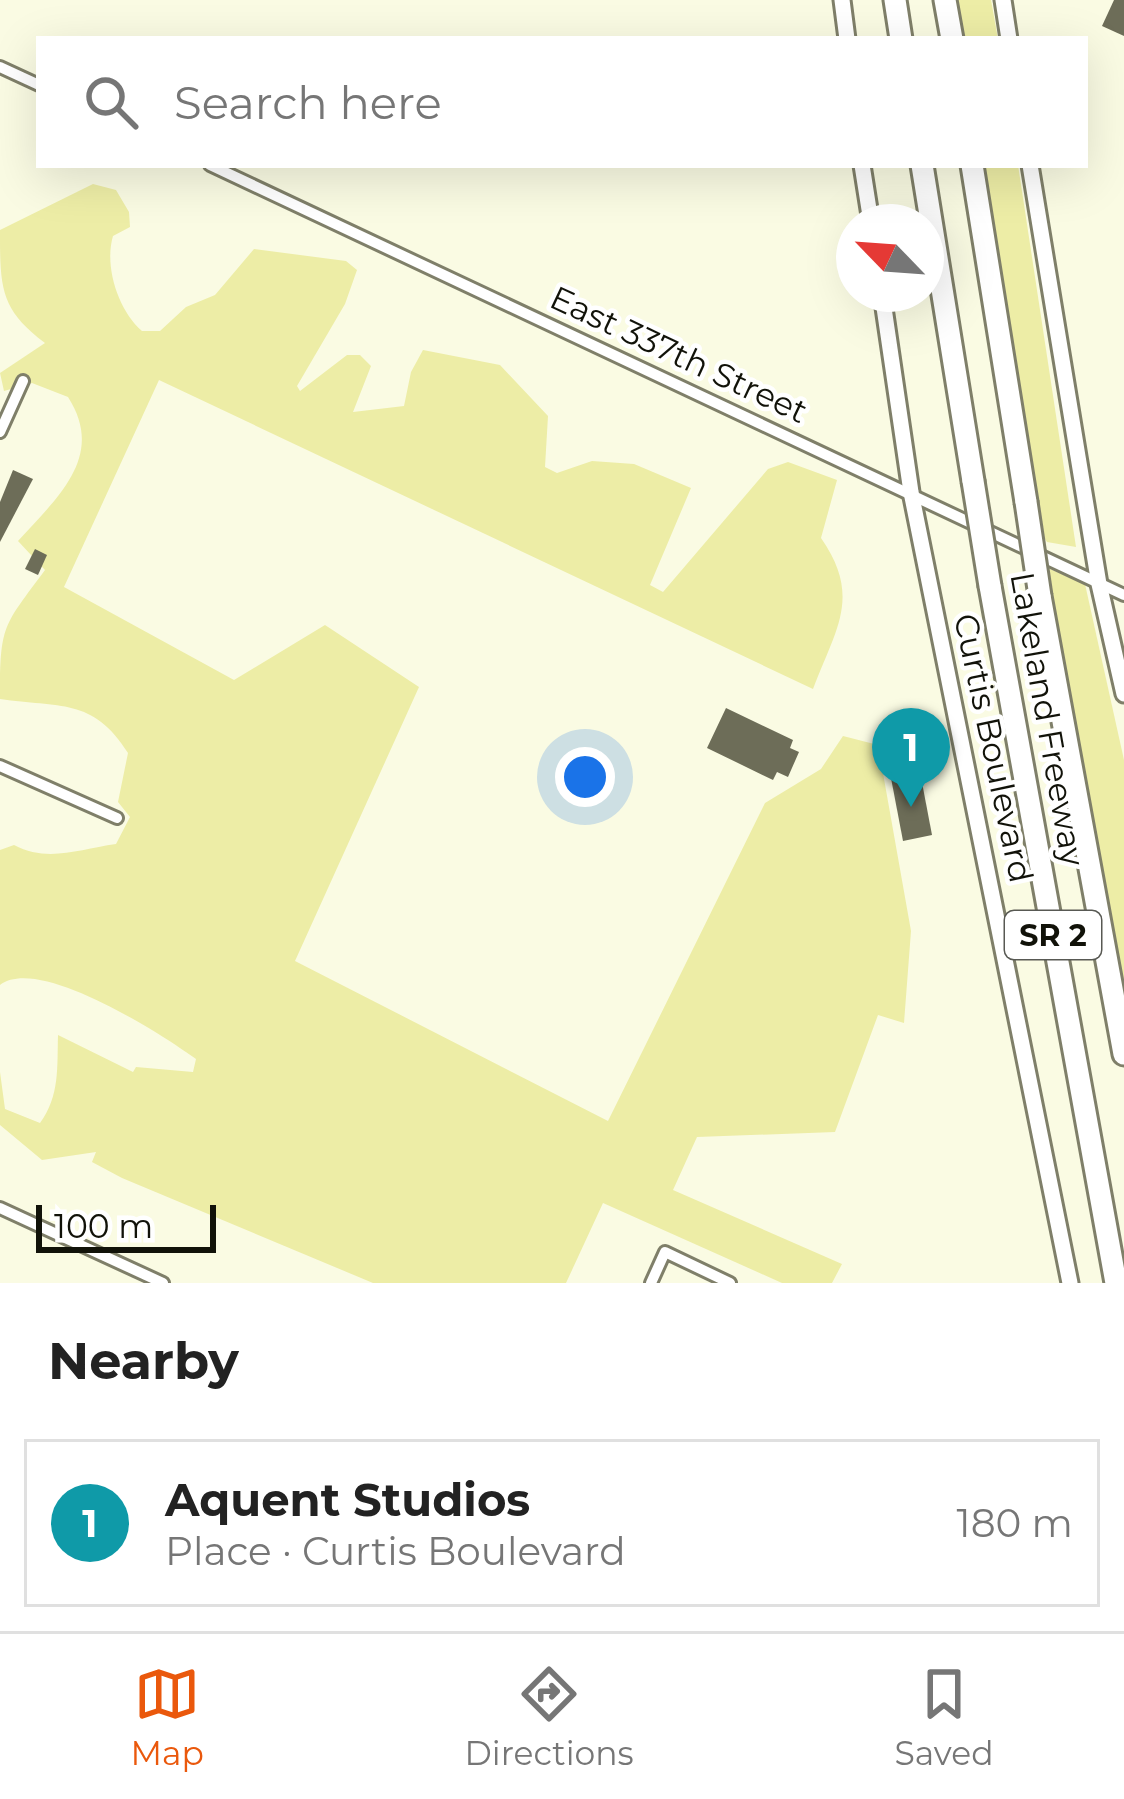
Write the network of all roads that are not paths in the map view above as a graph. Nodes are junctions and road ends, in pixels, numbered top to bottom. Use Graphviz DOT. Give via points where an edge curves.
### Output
graph roads {
  1 [pos="842,0"];
  2 [pos="895,0"];
  3 [pos="946,0"];
  4 [pos="1003,0"];
  5 [pos="847,36"];
  6 [pos="901,36"];
  7 [pos="952,36"];
  8 [pos="1009,36"];
  9 [pos="0,67"];
  10 [pos="36,84"];
  11 [pos="216,168"];
  12 [pos="862,168"];
  13 [pos="922,168"];
  14 [pos="972,168"];
  15 [pos="1031,168"];
  16 [pos="868,204"];
  17 [pos="885,312"];
  18 [pos="23,381"];
  19 [pos="0,432"];
  20 [pos="911,493"];
  21 [pos="1100,584"];
  22 [pos="1124,595"];
  23 [pos="1124,694"];
  24 [pos="0,766"];
  25 [pos="117,818"];
  26 [pos="1124,1054"];
  27 [pos="0,1208"];
  28 [pos="163,1283"];
  29 [pos="651,1283"];
  30 [pos="730,1283"];
  31 [pos="1070,1283"];
  32 [pos="1117,1283"];
  1 -- 5 [label="street"];
  2 -- 6 [label="highway"];
  3 -- 7 [label="highway"];
  4 -- 8 [label="street"];
  9 -- 10 [label="street"];
  11 -- 20 [label="street, East 337th Street"];
  12 -- 16 [label="street"];
  13 -- 32 [label="highway, Lakeland Freeway / SR 2, bridge"];
  14 -- 26 [label="highway, Lakeland Freeway / SR 2, bridge"];
  15 -- 21 [label="street"];
  17 -- 20 [label="street, Curtis Boulevard"];
  18 -- 19 [label="street"];
  20 -- 21 [label="street, East 337th Street"];
  20 -- 31 [label="street, Curtis Boulevard"];
  21 -- 22 [label="street, East 337th Street"];
  21 -- 23 [label="street"];
  24 -- 25 [label="street"];
  27 -- 28 [label="street"];
  29 -- 30 [label="street" via="664,1252"];
}
